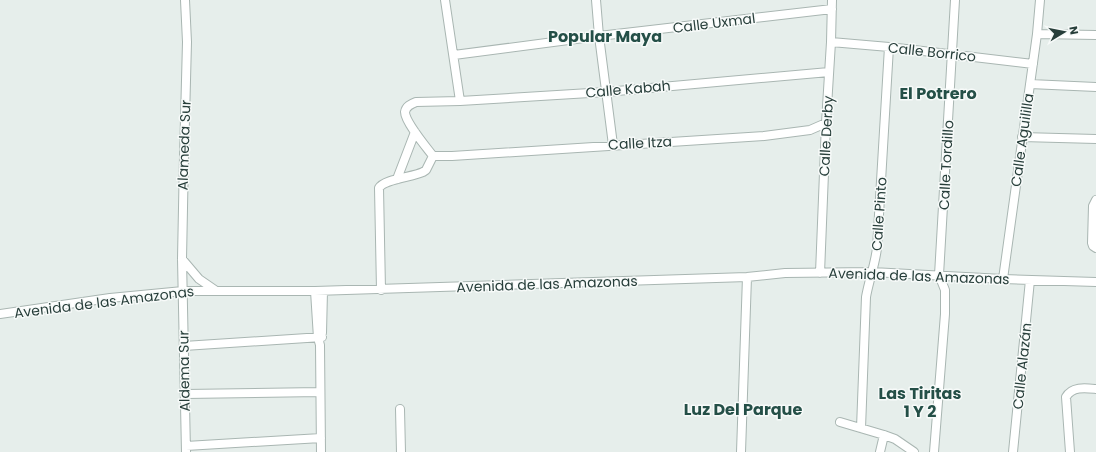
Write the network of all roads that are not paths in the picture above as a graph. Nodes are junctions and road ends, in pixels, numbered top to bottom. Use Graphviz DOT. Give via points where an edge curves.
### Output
graph roads {
  1 [pos="185,0"];
  2 [pos="445,0"];
  3 [pos="596,0"];
  4 [pos="832,0"];
  5 [pos="955,0"];
  6 [pos="1040,0"];
  7 [pos="832,9"];
  8 [pos="1037,34"];
  9 [pos="1096,35"];
  10 [pos="599,36"];
  11 [pos="831,42"];
  12 [pos="889,47"];
  13 [pos="953,54"];
  14 [pos="454,55"];
  15 [pos="1033,64"];
  16 [pos="829,72"];
  17 [pos="1030,84"];
  18 [pos="1096,87"];
  19 [pos="606,92"];
  20 [pos="460,101"];
  21 [pos="826,122"];
  22 [pos="415,132"];
  23 [pos="1022,137"];
  24 [pos="1096,139"];
  25 [pos="613,145"];
  26 [pos="433,156"];
  27 [pos="397,179"];
  28 [pos="1096,200"];
  29 [pos="1096,248"];
  30 [pos="182,259"];
  31 [pos="872,272"];
  32 [pos="820,273"];
  33 [pos="939,275"];
  34 [pos="747,277"];
  35 [pos="1003,279"];
  36 [pos="1030,280"];
  37 [pos="1096,282"];
  38 [pos="216,290"];
  39 [pos="381,290"];
  40 [pos="183,291"];
  41 [pos="319,291"];
  42 [pos="0,314"];
  43 [pos="320,340"];
  44 [pos="184,346"];
  45 [pos="1096,389"];
  46 [pos="320,392"];
  47 [pos="185,394"];
  48 [pos="400,409"];
  49 [pos="840,422"];
  50 [pos="861,428"];
  51 [pos="884,435"];
  52 [pos="321,438"];
  53 [pos="186,449"];
  54 [pos="321,452"];
  55 [pos="401,452"];
  56 [pos="741,452"];
  57 [pos="880,452"];
  58 [pos="914,452"];
  59 [pos="934,452"];
  60 [pos="1014,452"];
  61 [pos="1070,452"];
  1 -- 30 [label="street, Alameda Sur" via="187,42"];
  2 -- 14 [label="street"];
  3 -- 10 [label="street"];
  4 -- 7 [label="street, Calle Derby"];
  5 -- 13 [label="street, Calle Tordillo"];
  6 -- 8 [label="street, Calle Aguililla"];
  7 -- 10 [label="street, Calle Uxmal"];
  7 -- 11 [label="street, Calle Derby"];
  8 -- 9 [label="street"];
  8 -- 15 [label="street, Calle Aguililla"];
  10 -- 14 [label="street, Calle Uxmal"];
  10 -- 19 [label="street"];
  11 -- 12 [label="street, Calle Borrico"];
  11 -- 16 [label="street, Calle Derby"];
  12 -- 13 [label="street, Calle Borrico"];
  12 -- 31 [label="street, Calle Pinto" via="877,248"];
  13 -- 15 [label="street, Calle Borrico"];
  13 -- 33 [label="street, Calle Tordillo"];
  14 -- 20 [label="street"];
  15 -- 17 [label="street, Calle Aguililla"];
  16 -- 19 [label="street, Calle Kabah"];
  16 -- 21 [label="street, Calle Derby"];
  17 -- 18 [label="street"];
  17 -- 23 [label="street, Calle Aguililla"];
  19 -- 20 [label="street, Calle Kabah"];
  19 -- 25 [label="street"];
  20 -- 22 [label="street, Calle Kabah" via="426,101 410,104 405,112"];
  21 -- 25 [label="street, Calle Itza" via="810,130 764,136"];
  21 -- 32 [label="street, Calle Derby"];
  22 -- 26 [label="street"];
  22 -- 27 [label="street"];
  23 -- 24 [label="street"];
  23 -- 35 [label="street, Calle Aguililla"];
  25 -- 26 [label="street, Calle Itza"];
  26 -- 27 [label="street" via="426,170 420,174"];
  27 -- 39 [label="street" via="379,188"];
  28 -- 29 [label="street" via="1092,243"];
  30 -- 38 [label="street" via="199,279"];
  30 -- 40 [label="street, Alameda Sur"];
  31 -- 32 [label="street, Avenida de las Amazonas"];
  31 -- 33 [label="street, Avenida de las Amazonas"];
  31 -- 50 [label="street, Calle Pinto" via="866,297"];
  32 -- 34 [label="street, Avenida de las Amazonas"];
  33 -- 35 [label="street, Avenida de las Amazonas"];
  33 -- 59 [label="street" via="945,290 945,314"];
  34 -- 39 [label="street, Avenida de las Amazonas"];
  34 -- 56 [label="street"];
  35 -- 36 [label="street, Avenida de las Amazonas"];
  36 -- 37 [label="street, Avenida de las Amazonas"];
  36 -- 60 [label="street, Calle Alazán"];
  38 -- 40 [label="street, Avenida de las Amazonas"];
  38 -- 41 [label="street, Avenida de las Amazonas"];
  39 -- 41 [label="street, Avenida de las Amazonas"];
  40 -- 42 [label="street, Avenida de las Amazonas" via="110,298"];
  40 -- 44 [label="street, Aldema Sur"];
  41 -- 43 [label="street"];
  43 -- 44 [label="street"];
  43 -- 46 [label="street"];
  44 -- 47 [label="street, Aldema Sur"];
  45 -- 61 [label="street" via="1078,388 1067,394"];
  46 -- 47 [label="street"];
  46 -- 52 [label="street"];
  47 -- 53 [label="street, Aldema Sur"];
  48 -- 55 [label="street"];
  49 -- 50 [label="street"];
  50 -- 51 [label="street"];
  51 -- 57 [label="street"];
  51 -- 58 [label="street"];
  52 -- 53 [label="street"];
  52 -- 54 [label="street"];
}
